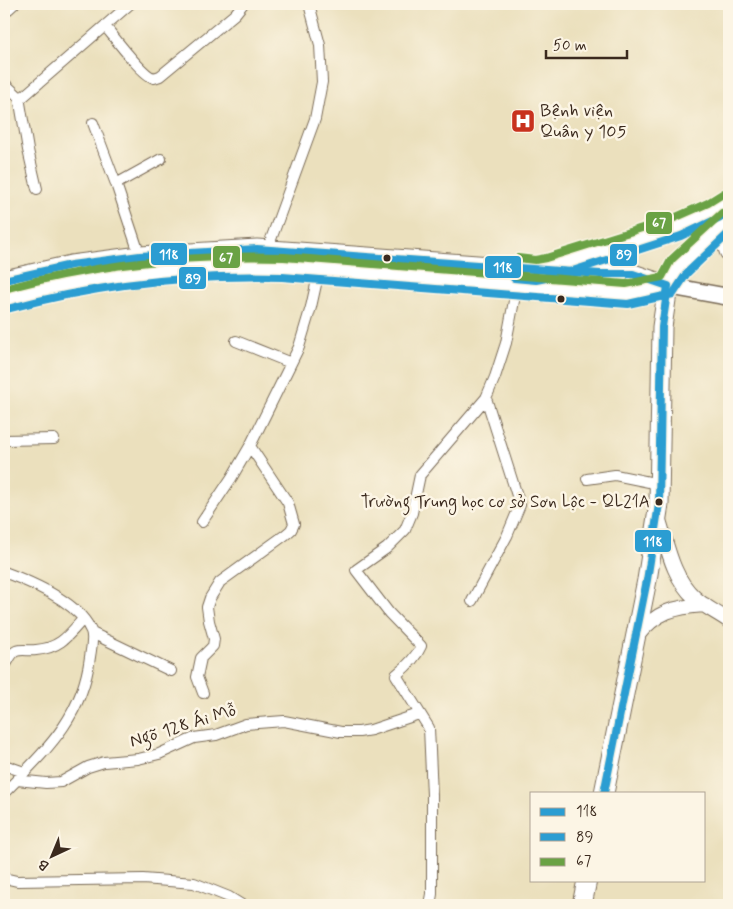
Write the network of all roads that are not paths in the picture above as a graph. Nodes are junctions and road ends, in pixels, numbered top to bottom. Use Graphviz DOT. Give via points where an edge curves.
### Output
graph roads {
  1 [pos="14,4"];
  2 [pos="130,4"];
  3 [pos="243,4"];
  4 [pos="309,4"];
  5 [pos="4,13"];
  6 [pos="105,26"];
  7 [pos="4,83"];
  8 [pos="19,97"];
  9 [pos="93,123"];
  10 [pos="161,158"];
  11 [pos="116,184"];
  12 [pos="37,189"];
  13 [pos="729,202"];
  14 [pos="727,222"];
  15 [pos="729,251"];
  16 [pos="140,256"];
  17 [pos="264,258"];
  18 [pos="535,270"];
  19 [pos="319,271"];
  20 [pos="72,273"];
  21 [pos="508,279"];
  22 [pos="4,280"];
  23 [pos="668,286"];
  24 [pos="729,297"];
  25 [pos="4,298"];
  26 [pos="236,341"];
  27 [pos="291,363"];
  28 [pos="486,398"];
  29 [pos="54,439"];
  30 [pos="4,440"];
  31 [pos="250,446"];
  32 [pos="587,479"];
  33 [pos="659,484"];
  34 [pos="657,516"];
  35 [pos="202,522"];
  36 [pos="4,572"];
  37 [pos="472,601"];
  38 [pos="705,605"];
  39 [pos="83,619"];
  40 [pos="729,621"];
  41 [pos="92,633"];
  42 [pos="636,637"];
  43 [pos="4,666"];
  44 [pos="171,671"];
  45 [pos="204,693"];
  46 [pos="419,714"];
  47 [pos="4,765"];
  48 [pos="21,776"];
  49 [pos="604,792"];
  50 [pos="4,793"];
  51 [pos="4,878"];
  52 [pos="587,882"];
  53 [pos="242,905"];
  54 [pos="430,905"];
  55 [pos="582,905"];
  1 -- 5 [label="street"];
  2 -- 6 [label="street"];
  3 -- 6 [label="street" via="235,14 154,78 148,76"];
  4 -- 17 [label="street" via="320,44 322,82 315,118"];
  6 -- 8 [label="street" via="31,92"];
  7 -- 8 [label="street"];
  8 -- 12 [label="street"];
  9 -- 11 [label="street"];
  10 -- 11 [label="street"];
  11 -- 16 [label="street"];
  13 -- 18 [label="highway" via="681,225"];
  14 -- 15 [label="highway"];
  14 -- 23 [label="highway" via="679,267"];
  16 -- 17 [label="highway"];
  16 -- 20 [label="highway"];
  17 -- 19 [label="highway"];
  17 -- 20 [label="highway" via="236,265"];
  17 -- 21 [label="highway"];
  18 -- 21 [label="highway"];
  18 -- 23 [label="highway" via="633,274"];
  19 -- 21 [label="highway"];
  19 -- 27 [label="street" via="311,307"];
  20 -- 22 [label="highway"];
  20 -- 25 [label="highway"];
  21 -- 23 [label="highway" via="627,294"];
  21 -- 28 [label="street" via="506,343"];
  23 -- 24 [label="main road"];
  23 -- 33 [label="highway" via="662,327"];
  26 -- 27 [label="street"];
  27 -- 31 [label="street"];
  28 -- 37 [label="street" via="520,505"];
  28 -- 46 [label="street" via="420,475 405,530 387,548 356,570 420,646 396,676"];
  29 -- 30 [label="street"];
  31 -- 35 [label="street"];
  31 -- 45 [label="street" via="288,503 294,524 285,535 220,582 210,598 207,607 214,644 201,658 197,677"];
  32 -- 33 [label="street" via="615,475"];
  33 -- 34 [label="highway"];
  34 -- 38 [label="street" via="680,581"];
  34 -- 42 [label="highway"];
  36 -- 39 [label="street" via="51,594"];
  38 -- 40 [label="street"];
  38 -- 42 [label="street" via="665,612 650,621"];
  39 -- 41 [label="street"];
  39 -- 43 [label="street" via="58,645 17,651"];
  41 -- 44 [label="street"];
  41 -- 48 [label="street" via="84,686 77,707"];
  42 -- 49 [label="highway"];
  46 -- 48 [label="street, Ngõ 128 Ái Mỗ" via="359,732 340,732 284,721 246,724 216,735 194,738 159,754 88,767 61,782 46,783"];
  46 -- 54 [label="street" via="428,728 432,795"];
  47 -- 48 [label="street, Ngõ 128 Ái Mỗ"];
  48 -- 50 [label="street"];
  51 -- 53 [label="street" via="17,881 143,879 194,884"];
  52 -- 55 [label="highway"];
}
